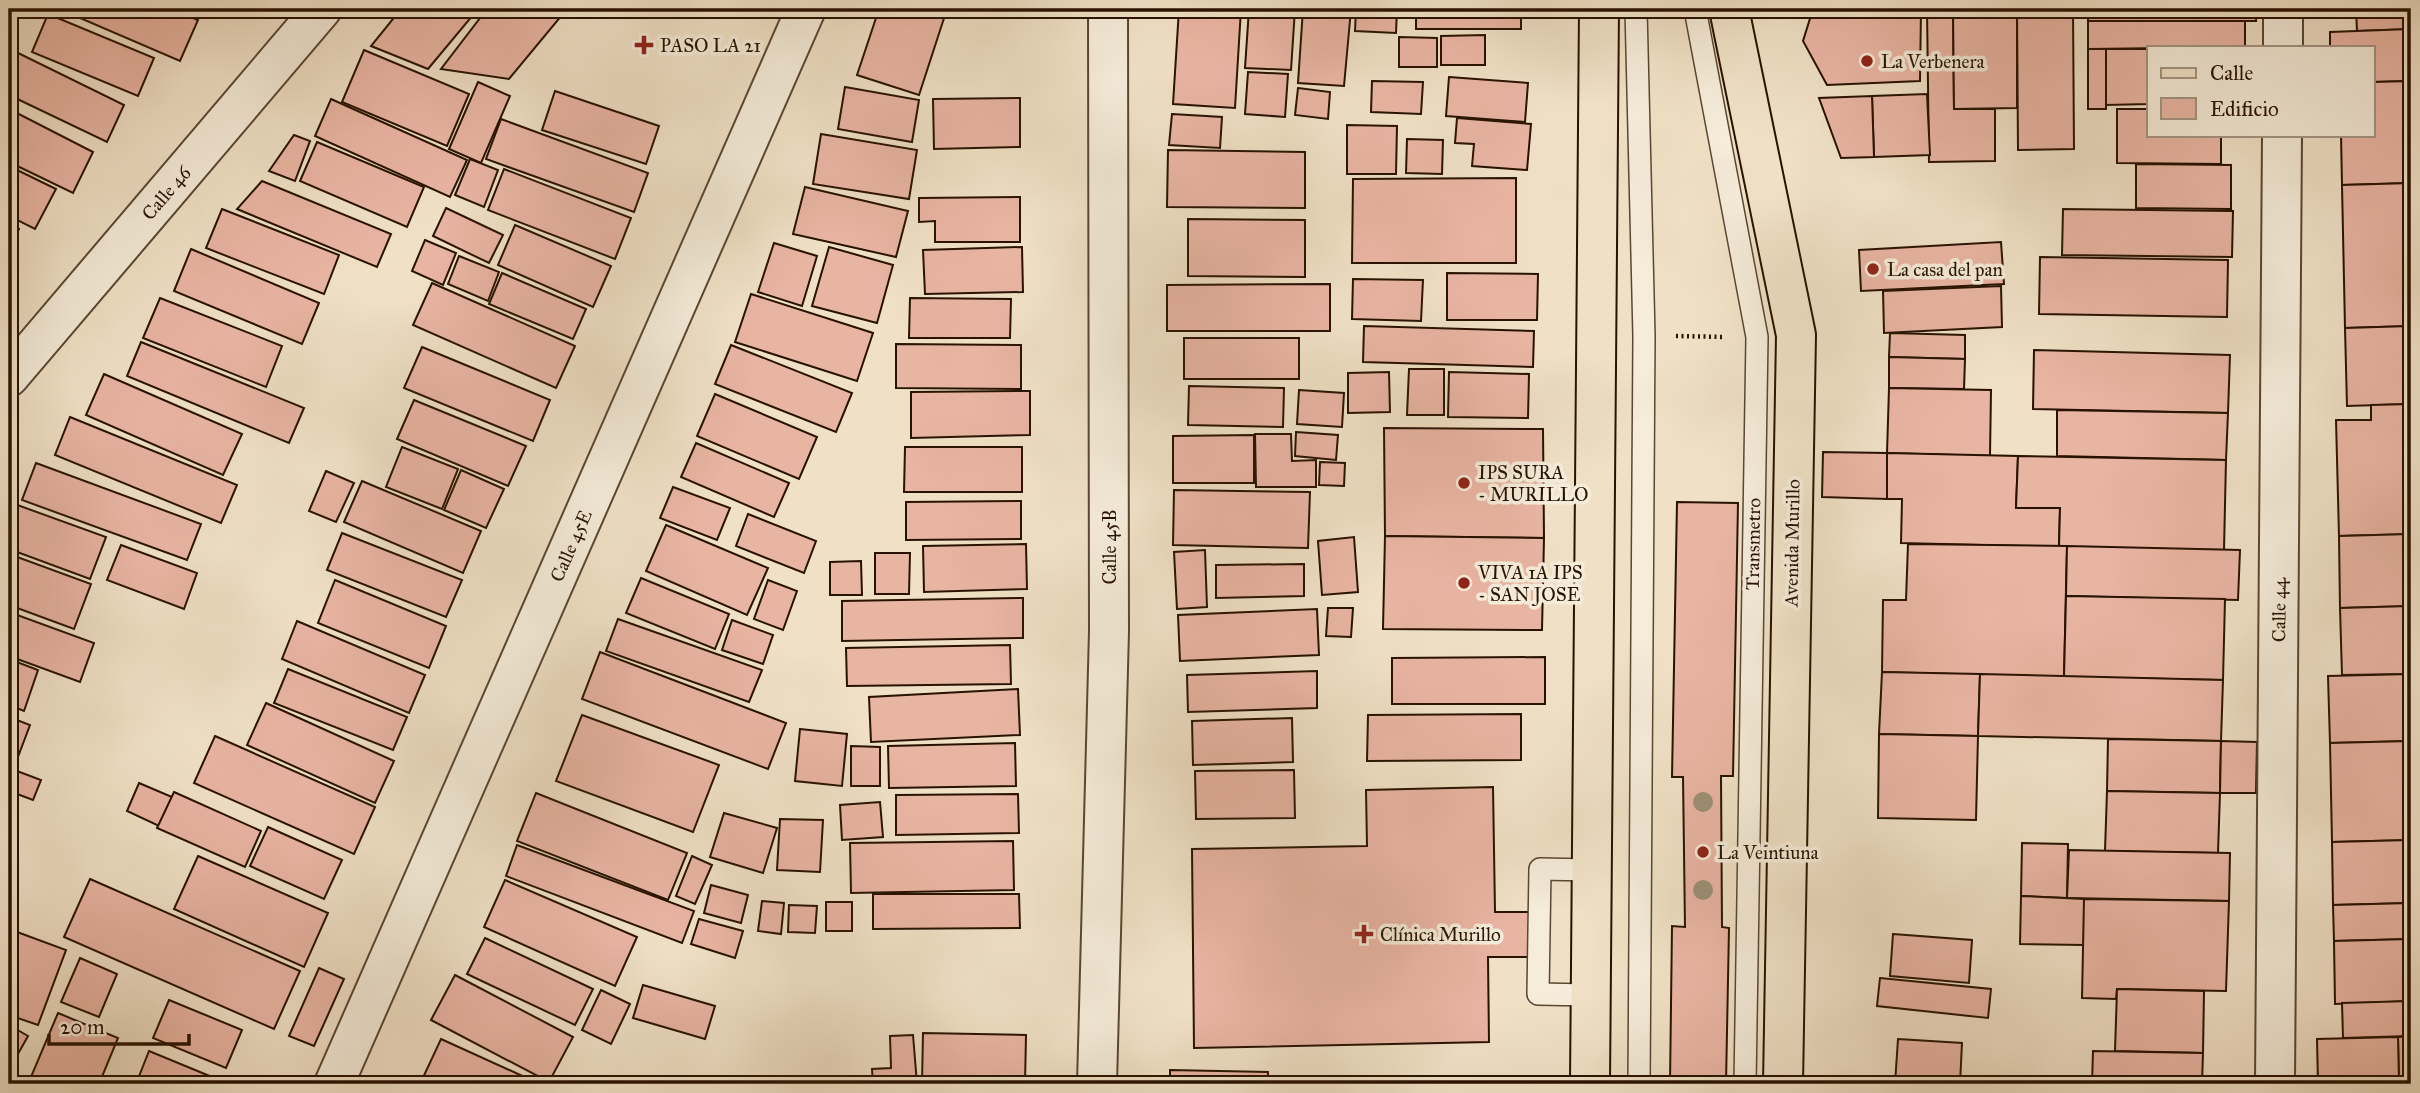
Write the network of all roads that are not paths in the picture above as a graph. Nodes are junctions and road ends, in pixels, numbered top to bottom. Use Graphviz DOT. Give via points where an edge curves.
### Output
graph roads {
  1 [pos="322,9"];
  2 [pos="806,9"];
  3 [pos="1108,9"];
  4 [pos="1599,9"];
  5 [pos="1636,9"];
  6 [pos="1695,9"];
  7 [pos="1729,9"];
  8 [pos="2283,9"];
  9 [pos="2283,46"];
  10 [pos="2282,136"];
  11 [pos="9,377"];
  12 [pos="1592,870"];
  13 [pos="1590,995"];
  14 [pos="334,1084"];
  15 [pos="1097,1084"];
  16 [pos="1590,1084"];
  17 [pos="1639,1084"];
  18 [pos="1745,1084"];
  19 [pos="1783,1084"];
  20 [pos="2275,1084"];
  1 -- 11 [label="street, Calle 46"];
  2 -- 14 [label="street, Calle 45E"];
  3 -- 15 [label="street, Calle 45B" via="1109,631"];
  4 -- 12 [label="main road"];
  5 -- 17 [label="lane" via="1644,336"];
  6 -- 18 [label="lane, Transmetro" via="1757,337"];
  7 -- 19 [label="main road, Avenida Murillo" via="1796,335"];
  8 -- 9 [label="street"];
  10 -- 20 [label="street, Calle 44"];
  12 -- 13 [label="main road"];
  12 -- 13 [label="lane" via="1540,869 1538,994"];
  13 -- 16 [label="main road"];
}
